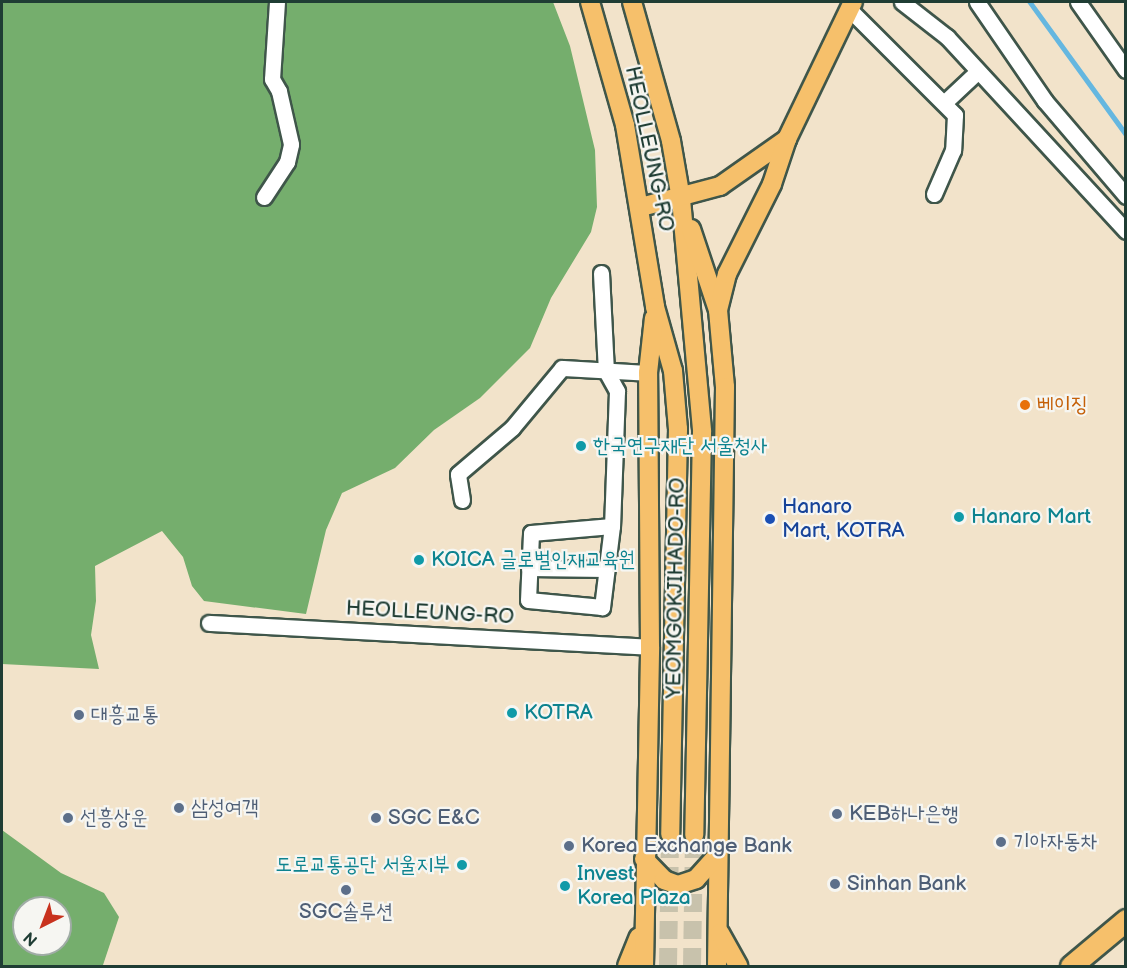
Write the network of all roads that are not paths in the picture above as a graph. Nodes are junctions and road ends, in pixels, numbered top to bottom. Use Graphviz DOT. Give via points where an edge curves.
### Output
graph roads {
  1 [pos="277,2"];
  2 [pos="590,2"];
  3 [pos="632,2"];
  4 [pos="903,2"];
  5 [pos="977,2"];
  6 [pos="1078,2"];
  7 [pos="851,5"];
  8 [pos="1125,70"];
  9 [pos="978,71"];
  10 [pos="945,102"];
  11 [pos="787,139"];
  12 [pos="934,194"];
  13 [pos="1125,196"];
  14 [pos="264,197"];
  15 [pos="681,199"];
  16 [pos="641,207"];
  17 [pos="1125,231"];
  18 [pos="601,273"];
  19 [pos="655,307"];
  20 [pos="718,310"];
  21 [pos="606,371"];
  22 [pos="648,373"];
  23 [pos="462,501"];
  24 [pos="612,526"];
  25 [pos="529,568"];
  26 [pos="606,569"];
  27 [pos="208,623"];
  28 [pos="650,646"];
  29 [pos="670,834"];
  30 [pos="694,836"];
  31 [pos="716,857"];
  32 [pos="644,859"];
  33 [pos="644,917"];
  34 [pos="716,920"];
  35 [pos="1125,920"];
  36 [pos="627,966"];
  37 [pos="644,966"];
  38 [pos="717,966"];
  39 [pos="738,966"];
  40 [pos="1071,966"];
  1 -- 14 [label="street" via="272,79 279,91 291,144 286,162"];
  2 -- 16 [label="main road, HEOLLEUNG-RO" via="626,125"];
  3 -- 15 [label="main road, HEOLLEUNG-RO" via="670,141"];
  4 -- 9 [label="street" via="947,37"];
  5 -- 13 [label="street" via="1044,101"];
  6 -- 8 [label="street"];
  7 -- 10 [label="street"];
  7 -- 11 [label="main road"];
  9 -- 10 [label="street"];
  9 -- 17 [label="street"];
  10 -- 12 [label="street" via="956,115 953,150"];
  11 -- 15 [label="main road" via="720,186"];
  11 -- 20 [label="main road" via="772,184 727,274"];
  15 -- 16 [label="main road"];
  15 -- 20 [label="main road"];
  15 -- 30 [label="main road, YEOMGOKJIHADO-RO" via="702,432"];
  16 -- 19 [label="main road, HEOLLEUNG-RO"];
  18 -- 21 [label="street"];
  19 -- 22 [label="main road"];
  19 -- 29 [label="main road, YEOMGOKJIHADO-RO" via="673,371 678,429"];
  20 -- 31 [label="main road" via="726,463"];
  21 -- 22 [label="street"];
  21 -- 23 [label="street" via="562,368 512,428 458,474"];
  21 -- 24 [label="street" via="617,391"];
  22 -- 28 [label="main road"];
  24 -- 25 [label="street" via="531,533"];
  24 -- 26 [label="street"];
  25 -- 26 [label="street"];
  25 -- 26 [label="street" via="528,600 602,607"];
  27 -- 28 [label="street, HEOLLEUNG-RO"];
  28 -- 32 [label="main road"];
  31 -- 32 [label="main road" via="696,879 678,885 664,880"];
  31 -- 34 [label="main road"];
  32 -- 33 [label="main road"];
  33 -- 36 [label="main road"];
  33 -- 37 [label="main road"];
  34 -- 38 [label="main road"];
  34 -- 39 [label="main road"];
  35 -- 40 [label="highway"];
}
